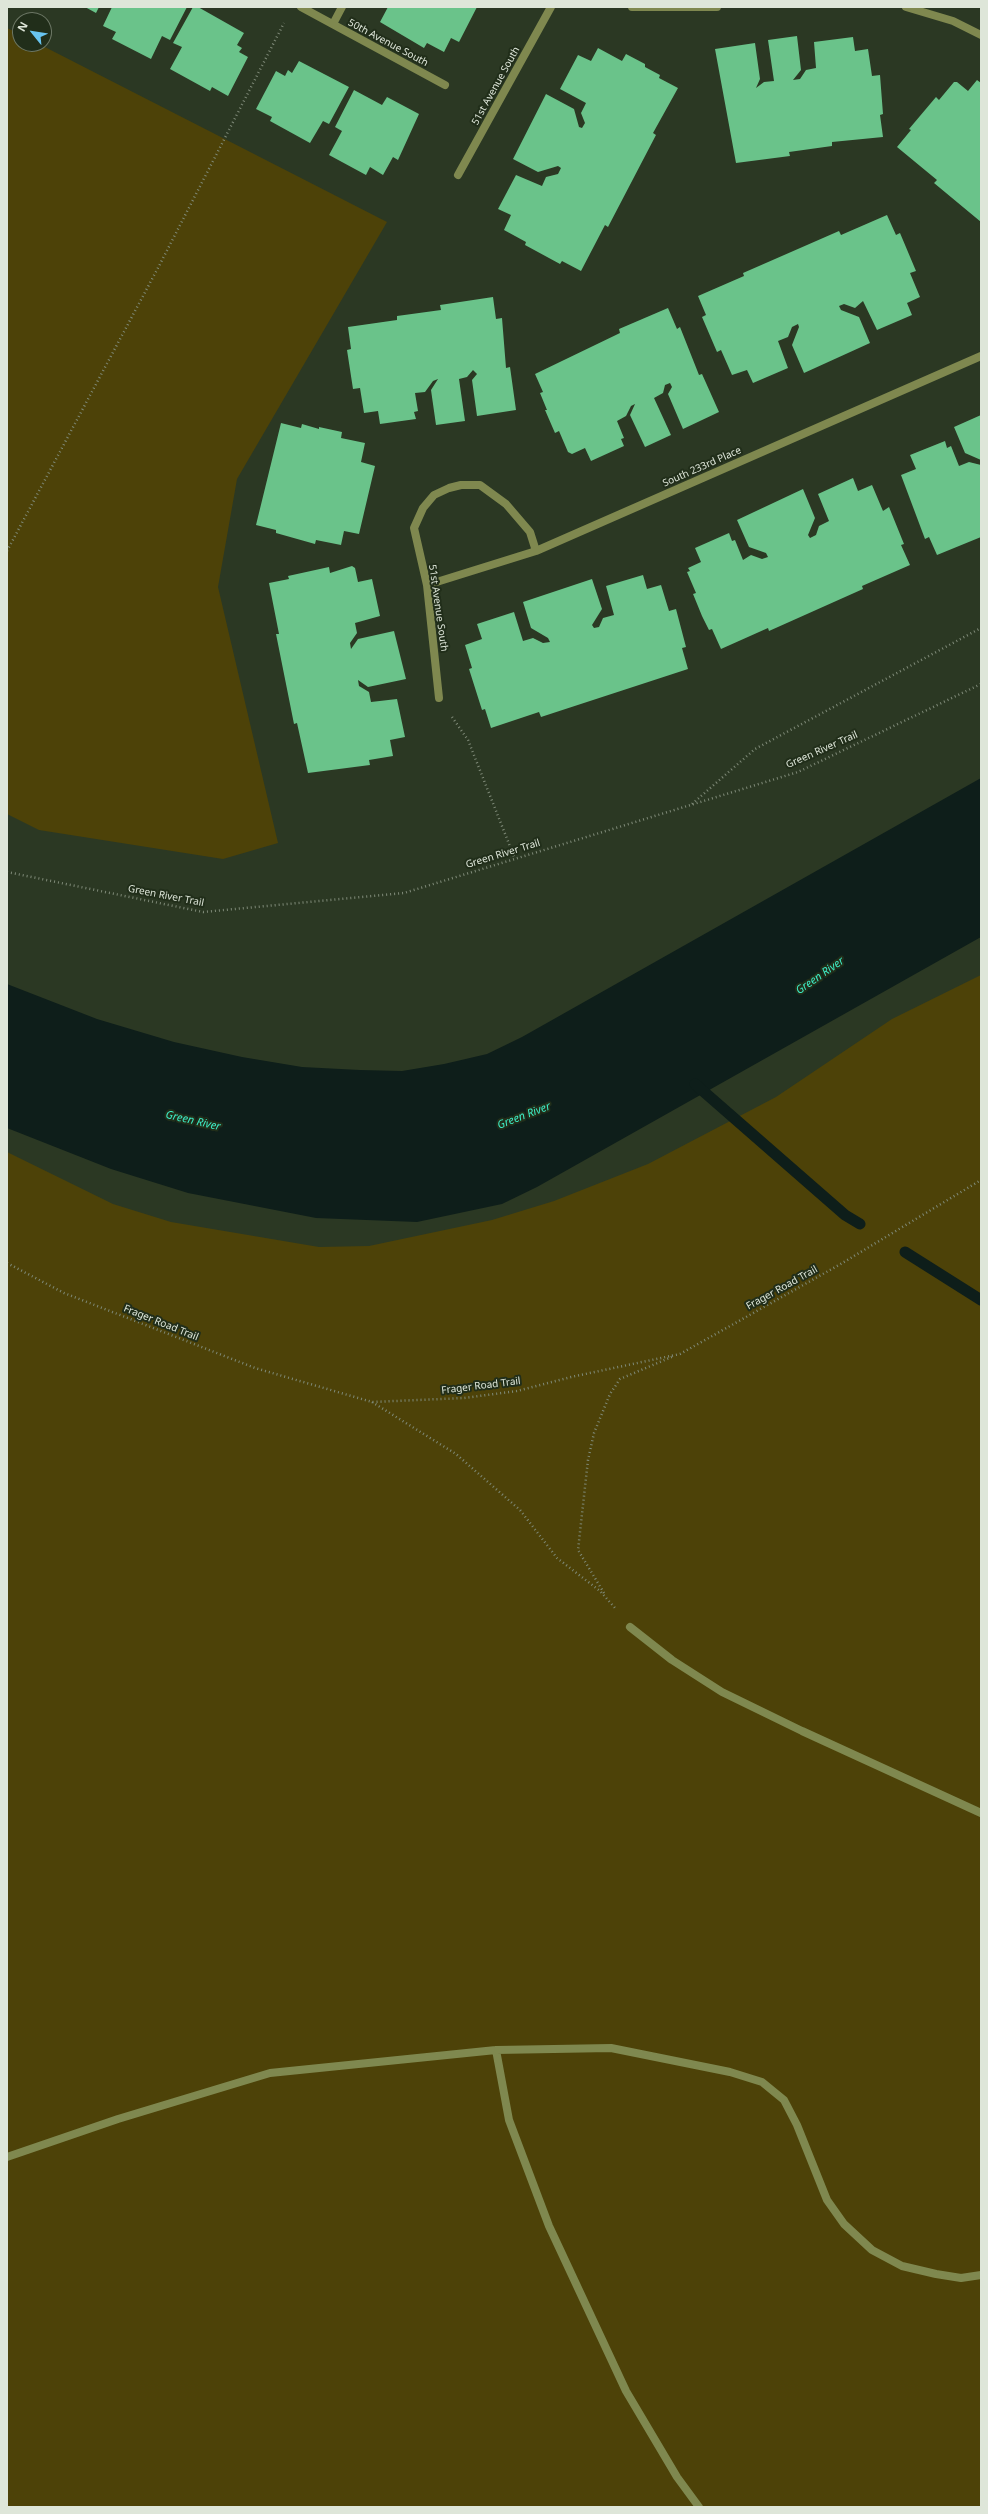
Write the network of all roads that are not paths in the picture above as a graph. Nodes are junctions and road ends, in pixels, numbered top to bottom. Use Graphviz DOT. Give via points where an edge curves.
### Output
graph roads {
  1 [pos="301,7"];
  2 [pos="342,7"];
  3 [pos="552,7"];
  4 [pos="632,7"];
  5 [pos="717,7"];
  6 [pos="906,7"];
  7 [pos="333,24"];
  8 [pos="981,35"];
  9 [pos="445,84"];
  10 [pos="458,175"];
  11 [pos="981,356"];
  12 [pos="536,551"];
  13 [pos="427,585"];
  14 [pos="439,698"];
  15 [pos="630,1626"];
  16 [pos="981,1813"];
  17 [pos="496,2050"];
  18 [pos="7,2156"];
  19 [pos="981,2275"];
  20 [pos="699,2507"];
  1 -- 7 [label="street, 50th Avenue South"];
  2 -- 7 [label="street"];
  3 -- 10 [label="street, 51st Avenue South"];
  4 -- 5 [label="street"];
  6 -- 8 [label="street" via="953,21"];
  7 -- 9 [label="street, 50th Avenue South"];
  11 -- 12 [label="street, South 233rd Place"];
  12 -- 13 [label="street, South 233rd Place"];
  12 -- 13 [label="street, 51st Avenue South" via="530,532 492,492 480,486 461,485 449,488 434,495 423,508 414,528"];
  13 -- 14 [label="street, 51st Avenue South"];
  15 -- 16 [label="street" via="672,1660 722,1692"];
  17 -- 18 [label="street" via="270,2073"];
  17 -- 19 [label="street" via="611,2048 730,2072 762,2082 784,2100 797,2125 827,2200 844,2224 872,2250 902,2266 936,2274 961,2278"];
  17 -- 20 [label="street" via="509,2120 549,2226 626,2391 677,2477"];
}
